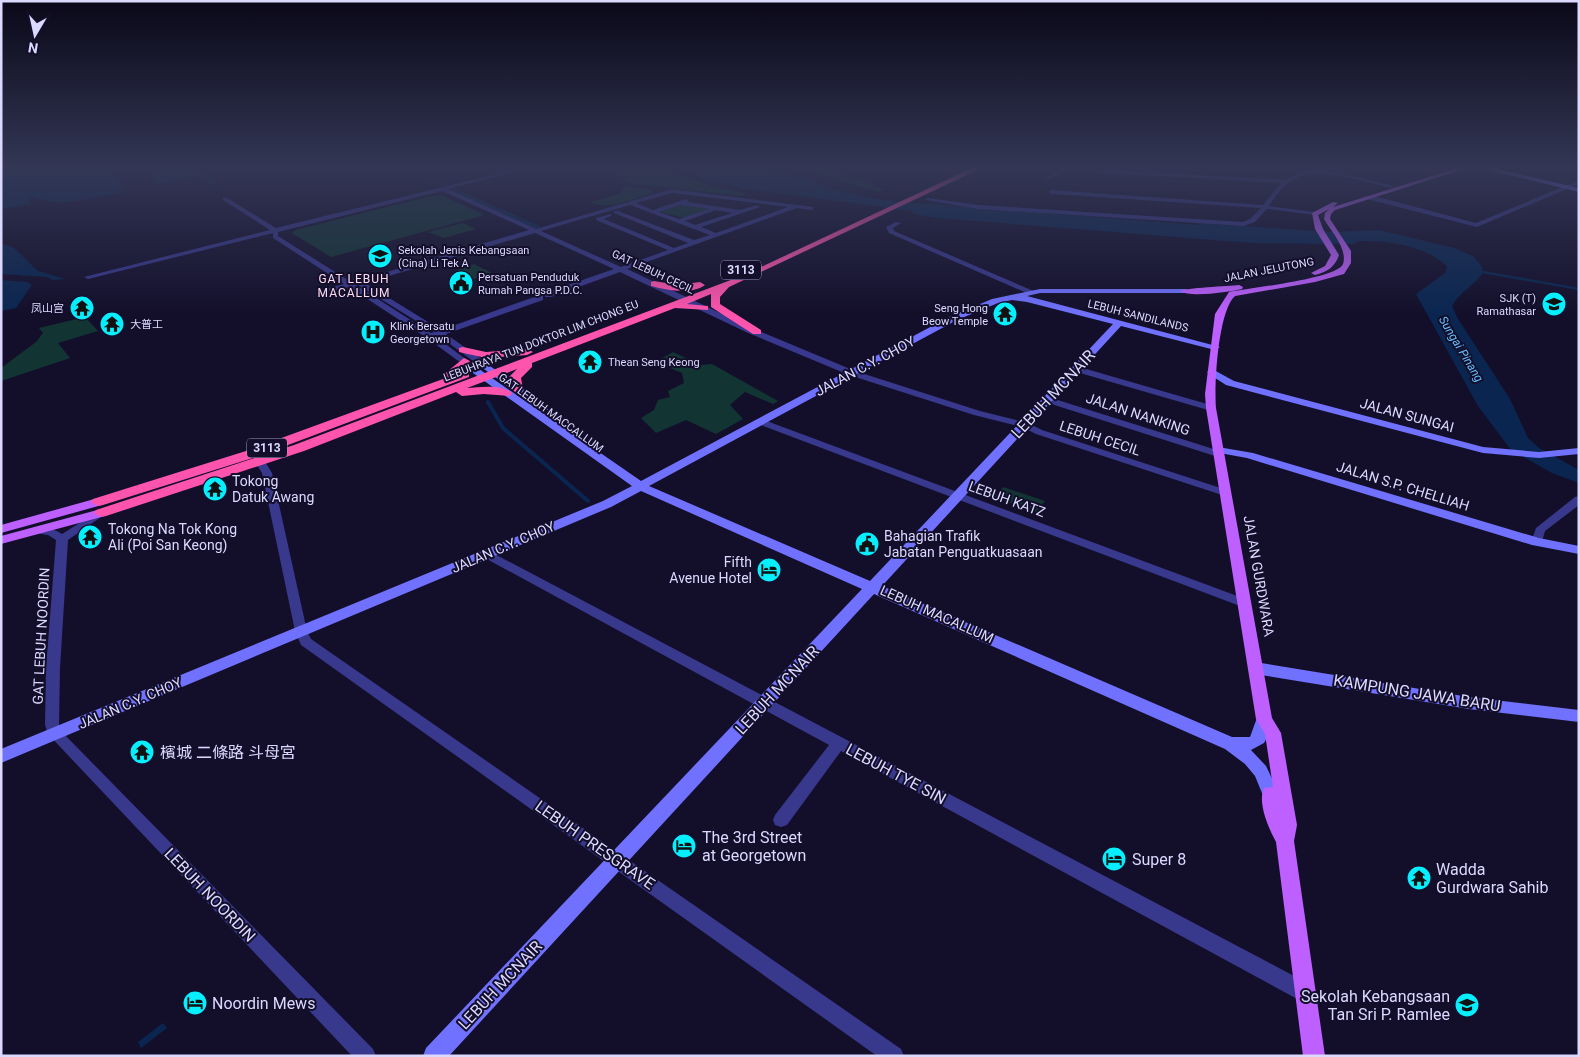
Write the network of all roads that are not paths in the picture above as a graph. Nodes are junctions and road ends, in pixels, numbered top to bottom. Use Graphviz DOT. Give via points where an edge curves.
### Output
graph roads {
  1 [pos="251,216"];
  2 [pos="338,216"];
  3 [pos="503,216"];
  4 [pos="585,216"];
  5 [pos="602,216"];
  6 [pos="627,216"];
  7 [pos="665,216"];
  8 [pos="694,216"];
  9 [pos="728,216"];
  10 [pos="768,216"];
  11 [pos="860,216"];
  12 [pos="876,216"];
  13 [pos="1124,216"];
  14 [pos="1257,216"];
  15 [pos="1315,216"];
  16 [pos="1327,216"];
  17 [pos="1444,216"];
  18 [pos="1497,216"];
  19 [pos="679,221"];
  20 [pos="898,222"];
  21 [pos="695,227"];
  22 [pos="536,231"];
  23 [pos="275,232"];
  24 [pos="560,234"];
  25 [pos="716,235"];
  26 [pos="695,243"];
  27 [pos="664,250"];
  28 [pos="674,250"];
  29 [pos="620,266"];
  30 [pos="88,277"];
  31 [pos="360,282"];
  32 [pos="349,285"];
  33 [pos="700,285"];
  34 [pos="658,286"];
  35 [pos="724,286"];
  36 [pos="328,291"];
  37 [pos="1059,291"];
  38 [pos="1184,291"];
  39 [pos="1032,292"];
  40 [pos="1232,294"];
  41 [pos="676,295"];
  42 [pos="687,300"];
  43 [pos="1010,300"];
  44 [pos="989,304"];
  45 [pos="657,307"];
  46 [pos="1055,307"];
  47 [pos="704,308"];
  48 [pos="1218,314"];
  49 [pos="1119,322"];
  50 [pos="757,332"];
  51 [pos="440,333"];
  52 [pos="430,336"];
  53 [pos="1215,347"];
  54 [pos="527,352"];
  55 [pos="464,355"];
  56 [pos="540,357"];
  57 [pos="1076,369"];
  58 [pos="486,372"];
  59 [pos="852,373"];
  60 [pos="1212,377"];
  61 [pos="433,386"];
  62 [pos="512,391"];
  63 [pos="1048,400"];
  64 [pos="422,403"];
  65 [pos="1211,408"];
  66 [pos="761,422"];
  67 [pos="1025,425"];
  68 [pos="1579,451"];
  69 [pos="1219,452"];
  70 [pos="260,462"];
  71 [pos="645,485"];
  72 [pos="1226,493"];
  73 [pos="958,497"];
  74 [pos="1579,499"];
  75 [pos="100,508"];
  76 [pos="1,529"];
  77 [pos="39,530"];
  78 [pos="62,539"];
  79 [pos="1,540"];
  80 [pos="1537,542"];
  81 [pos="1579,550"];
  82 [pos="487,554"];
  83 [pos="874,586"];
  84 [pos="1244,603"];
  85 [pos="300,631"];
  86 [pos="1255,668"];
  87 [pos="765,702"];
  88 [pos="1579,716"];
  89 [pos="1264,718"];
  90 [pos="55,734"];
  91 [pos="839,743"];
  92 [pos="1231,744"];
  93 [pos="1,756"];
  94 [pos="1270,793"];
  95 [pos="780,820"];
  96 [pos="1285,842"];
  97 [pos="617,860"];
  98 [pos="1306,992"];
  99 [pos="366,1056"];
  100 [pos="434,1056"];
  101 [pos="894,1056"];
  102 [pos="1314,1056"];
  1 -- 23 [label="street, GAT LEBUH MACCALLUM"];
  2 -- 23 [label="street"];
  3 -- 22 [label="street, GAT LEBUH CECIL"];
  4 -- 22 [label="street"];
  5 -- 28 [label="street" via="598,219"];
  6 -- 26 [label="street"];
  7 -- 19 [label="street"];
  8 -- 19 [label="street"];
  9 -- 21 [label="street"];
  10 -- 25 [label="street"];
  11 -- 33 [label="highway, LEBUHRAYA TUN DOKTOR LIM CHONG EU / 3113" via="782,254"];
  12 -- 35 [label="highway, LEBUHRAYA TUN DOKTOR LIM CHONG EU / 3113" via="794,257"];
  13 -- 14 [label="street" via="1249,224"];
  15 -- 38 [label="main road, JALAN JELUTONG" via="1335,256 1334,263 1326,270 1215,291"];
  16 -- 40 [label="main road, JALAN JELUTONG" via="1347,251 1347,263 1340,272 1294,284"];
  17 -- 18 [label="street" via="1477,225"];
  19 -- 21 [label="street"];
  20 -- 39 [label="street" via="889,227 891,232"];
  21 -- 25 [label="street"];
  22 -- 29 [label="street, GAT LEBUH CECIL"];
  22 -- 31 [label="street"];
  23 -- 30 [label="street"];
  23 -- 31 [label="street, GAT LEBUH MACCALLUM"];
  23 -- 32 [label="street, GAT LEBUH MACCALLUM" via="275,237"];
  24 -- 29 [label="street"];
  25 -- 26 [label="street"];
  26 -- 28 [label="street"];
  27 -- 29 [label="street"];
  28 -- 29 [label="street"];
  29 -- 34 [label="street, GAT LEBUH CECIL"];
  29 -- 51 [label="street" via="544,297"];
  31 -- 32 [label="street"];
  31 -- 51 [label="street, GAT LEBUH MACCALLUM"];
  32 -- 36 [label="street"];
  32 -- 52 [label="street, GAT LEBUH MACCALLUM"];
  33 -- 34 [label="highway"];
  33 -- 41 [label="highway, LEBUHRAYA TUN DOKTOR LIM CHONG EU / 3113"];
  34 -- 41 [label="street, GAT LEBUH CECIL"];
  34 -- 45 [label="highway" via="662,295"];
  35 -- 42 [label="highway, LEBUHRAYA TUN DOKTOR LIM CHONG EU / 3113"];
  35 -- 50 [label="highway" via="715,296 715,305"];
  37 -- 38 [label="street, JALAN C.Y. CHOY"];
  37 -- 39 [label="street, JALAN C.Y. CHOY"];
  37 -- 46 [label="street" via="1043,298"];
  38 -- 48 [label="main road" via="1214,298"];
  39 -- 44 [label="street, JALAN C.Y. CHOY"];
  40 -- 48 [label="main road, JALAN GURDWARA"];
  41 -- 42 [label="street, GAT LEBUH CECIL"];
  41 -- 45 [label="highway, LEBUHRAYA TUN DOKTOR LIM CHONG EU / 3113"];
  42 -- 45 [label="highway, LEBUHRAYA TUN DOKTOR LIM CHONG EU / 3113"];
  42 -- 47 [label="street, GAT LEBUH CECIL"];
  43 -- 44 [label="street, JALAN C.Y. CHOY"];
  43 -- 46 [label="street, LEBUH SANDILANDS" via="1027,300"];
  44 -- 59 [label="street, JALAN C.Y. CHOY" via="954,318"];
  45 -- 47 [label="highway"];
  45 -- 54 [label="highway, LEBUHRAYA TUN DOKTOR LIM CHONG EU / 3113"];
  45 -- 56 [label="highway, LEBUHRAYA TUN DOKTOR LIM CHONG EU / 3113"];
  46 -- 49 [label="street, LEBUH SANDILANDS"];
  47 -- 50 [label="street, GAT LEBUH CECIL"];
  48 -- 53 [label="main road, JALAN GURDWARA"];
  49 -- 53 [label="street, LEBUH SANDILANDS"];
  49 -- 57 [label="street, LEBUH MCNAIR"];
  50 -- 59 [label="street, GAT LEBUH CECIL"];
  51 -- 52 [label="street"];
  51 -- 55 [label="street, GAT LEBUH MACCALLUM"];
  52 -- 55 [label="street, GAT LEBUH MACCALLUM"];
  53 -- 60 [label="main road, JALAN GURDWARA"];
  54 -- 55 [label="highway"];
  54 -- 58 [label="highway, LEBUHRAYA TUN DOKTOR LIM CHONG EU / 3113"];
  55 -- 58 [label="street, GAT LEBUH MACCALLUM"];
  55 -- 61 [label="highway" via="457,371"];
  56 -- 58 [label="highway, LEBUHRAYA TUN DOKTOR LIM CHONG EU / 3113"];
  56 -- 62 [label="highway" via="515,377"];
  57 -- 63 [label="street, LEBUH MCNAIR"];
  57 -- 65 [label="street"];
  58 -- 61 [label="highway, LEBUHRAYA TUN DOKTOR LIM CHONG EU / 3113"];
  58 -- 62 [label="street, GAT LEBUH MACCALLUM"];
  58 -- 64 [label="highway, LEBUHRAYA TUN DOKTOR LIM CHONG EU / 3113"];
  59 -- 66 [label="street, JALAN C.Y. CHOY"];
  59 -- 67 [label="street, LEBUH CECIL" via="977,414"];
  60 -- 65 [label="main road, JALAN GURDWARA"];
  60 -- 68 [label="street, JALAN SUNGAI" via="1502,453"];
  61 -- 75 [label="highway, LEBUHRAYA TUN DOKTOR LIM CHONG EU / 3113"];
  62 -- 64 [label="highway" via="474,390"];
  62 -- 71 [label="street, GAT LEBUH MACCALLUM" via="548,420"];
  63 -- 67 [label="street, LEBUH MCNAIR"];
  63 -- 69 [label="street, JALAN NANKING"];
  64 -- 70 [label="highway, LEBUHRAYA TUN DOKTOR LIM CHONG EU / 3113"];
  65 -- 69 [label="main road, JALAN GURDWARA"];
  66 -- 71 [label="street, JALAN C.Y. CHOY"];
  66 -- 73 [label="street, LEBUH KATZ"];
  67 -- 72 [label="street, LEBUH CECIL"];
  67 -- 73 [label="street, LEBUH MCNAIR"];
  69 -- 72 [label="main road, JALAN GURDWARA"];
  69 -- 80 [label="street, JALAN S.P. CHELLIAH" via="1249,455"];
  70 -- 75 [label="highway, LEBUHRAYA TUN DOKTOR LIM CHONG EU / 3113"];
  70 -- 85 [label="street" via="267,473"];
  71 -- 82 [label="street, JALAN C.Y. CHOY"];
  71 -- 83 [label="street, LEBUH MACALLUM"];
  72 -- 84 [label="main road, JALAN GURDWARA"];
  73 -- 83 [label="street, LEBUH MCNAIR"];
  73 -- 84 [label="street, LEBUH KATZ"];
  74 -- 80 [label="street" via="1540,530"];
  75 -- 76 [label="main road"];
  75 -- 77 [label="main road"];
  75 -- 78 [label="street"];
  77 -- 78 [label="street" via="51,532"];
  77 -- 79 [label="main road"];
  78 -- 90 [label="street, GAT LEBUH NOORDIN" via="53,668 52,725"];
  80 -- 81 [label="street, JALAN S.P. CHELLIAH"];
  82 -- 85 [label="street, JALAN C.Y. CHOY"];
  82 -- 87 [label="street, LEBUH TYE SIN"];
  83 -- 87 [label="street, LEBUH MCNAIR"];
  83 -- 92 [label="street, LEBUH MACALLUM"];
  84 -- 86 [label="main road, JALAN GURDWARA"];
  85 -- 90 [label="street, JALAN C.Y. CHOY"];
  85 -- 97 [label="street, LEBUH PRESGRAVE" via="306,642"];
  86 -- 88 [label="street, KAMPUNG JAWA BARU" via="1469,703"];
  86 -- 89 [label="main road, JALAN GURDWARA"];
  87 -- 91 [label="street, LEBUH TYE SIN"];
  87 -- 97 [label="street, LEBUH MCNAIR"];
  89 -- 92 [label="street, LEBUH MACALLUM" via="1258,742"];
  89 -- 96 [label="main road, JALAN GURDWARA" via="1273,734 1288,825"];
  90 -- 93 [label="street, JALAN C.Y. CHOY"];
  90 -- 99 [label="street, LEBUH NOORDIN"];
  91 -- 95 [label="street"];
  91 -- 98 [label="street, LEBUH TYE SIN"];
  92 -- 94 [label="street, LEBUH MACALLUM" via="1261,770"];
  94 -- 96 [label="main road, JALAN GURDWARA" via="1275,824"];
  96 -- 98 [label="main road, JALAN GURDWARA"];
  97 -- 100 [label="street, LEBUH MCNAIR"];
  97 -- 101 [label="street, LEBUH PRESGRAVE"];
  98 -- 102 [label="main road, JALAN GURDWARA"];
}
